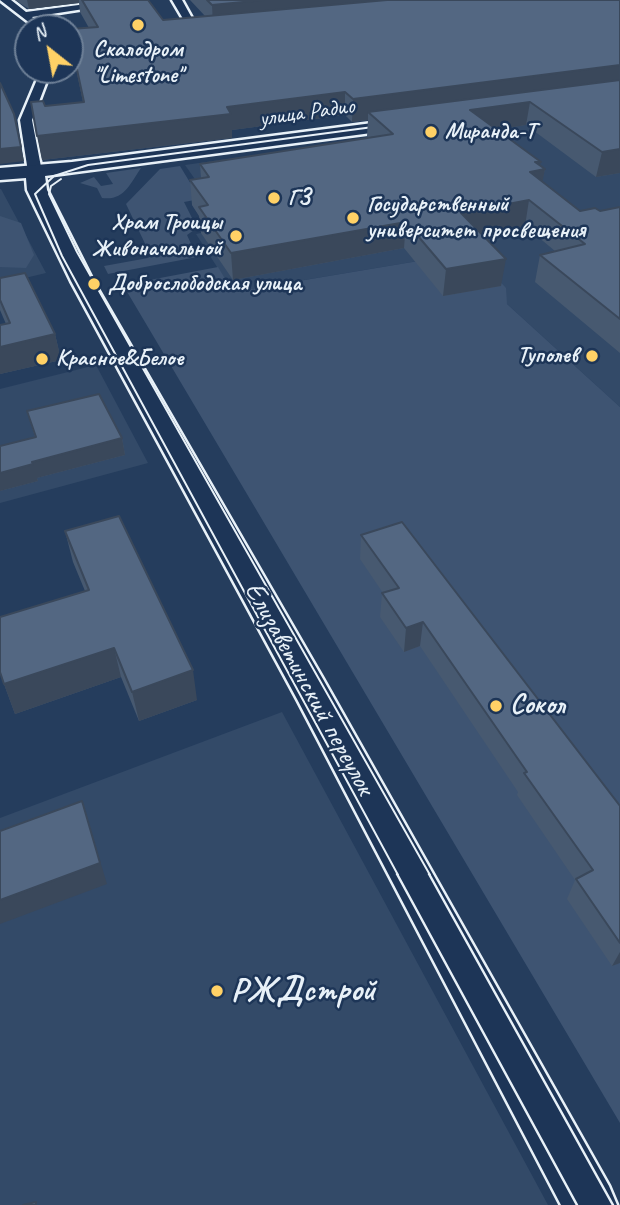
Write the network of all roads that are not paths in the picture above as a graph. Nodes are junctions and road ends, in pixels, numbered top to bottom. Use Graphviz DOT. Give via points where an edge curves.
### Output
graph roads {
  1 [pos="5,0"];
  2 [pos="138,0"];
  3 [pos="177,0"];
  4 [pos="24,14"];
  5 [pos="33,14"];
  6 [pos="216,31"];
  7 [pos="40,84"];
  8 [pos="429,121"];
  9 [pos="35,172"];
  10 [pos="0,174"];
  11 [pos="590,1205"];
  1 -- 4 [label="street"];
  2 -- 5 [label="street"];
  3 -- 6 [label="street" via="195,32"];
  7 -- 9 [label="street" via="26,120"];
  8 -- 9 [label="street, улица Радио"];
  9 -- 10 [label="street, улица Радио"];
  9 -- 11 [label="street, Елизаветинский переулок" via="37,190 82,281 284,641"];
}
